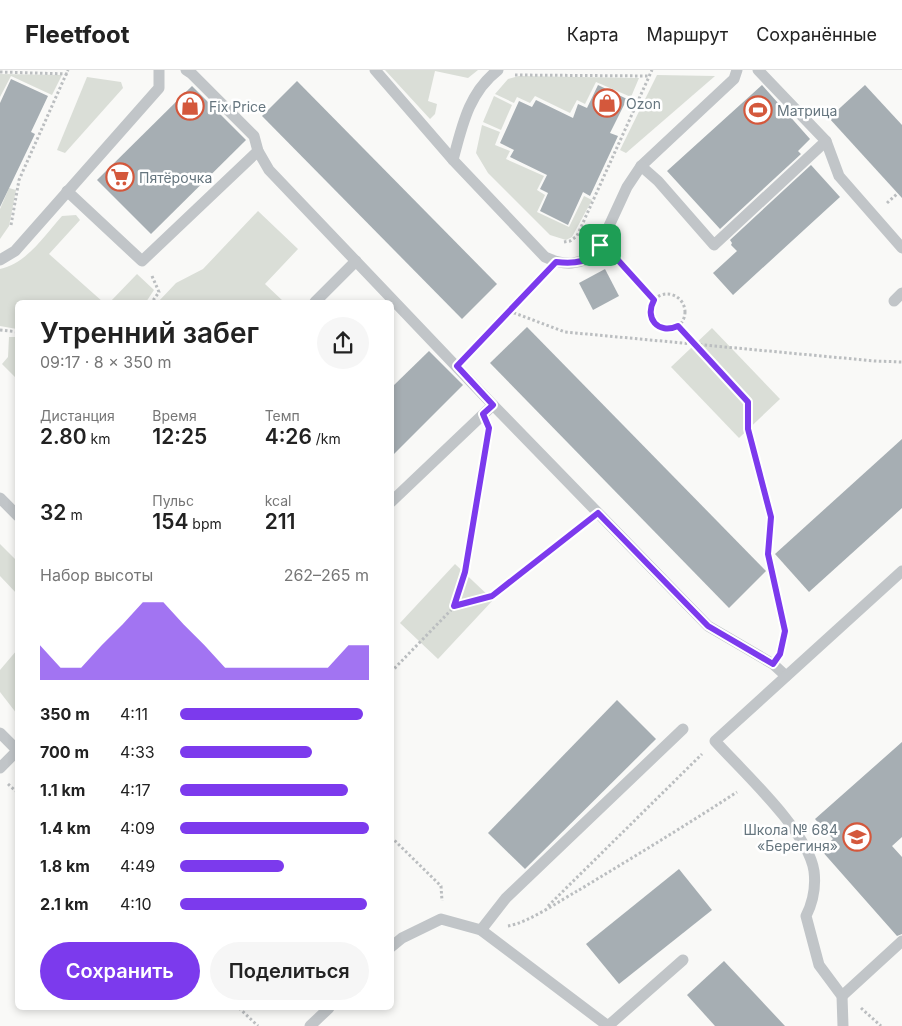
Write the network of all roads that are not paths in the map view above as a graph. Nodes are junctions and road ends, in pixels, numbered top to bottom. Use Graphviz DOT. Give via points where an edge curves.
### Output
graph roads {
  1 [pos="158,70"];
  2 [pos="186,70"];
  3 [pos="375,70"];
  4 [pos="498,70"];
  5 [pos="737,70"];
  6 [pos="758,70"];
  7 [pos="826,141"];
  8 [pos="258,151"];
  9 [pos="453,160"];
  10 [pos="641,166"];
  11 [pos="67,191"];
  12 [pos="902,248"];
  13 [pos="0,260"];
  14 [pos="356,261"];
  15 [pos="317,300"];
  16 [pos="394,300"];
  17 [pos="394,301"];
  18 [pos="493,405"];
  19 [pos="0,498"];
  20 [pos="394,499"];
  21 [pos="15,513"];
  22 [pos="902,572"];
  23 [pos="786,676"];
  24 [pos="683,729"];
  25 [pos="0,734"];
  26 [pos="15,748"];
  27 [pos="15,752"];
  28 [pos="0,768"];
  29 [pos="480,930"];
  30 [pos="902,941"];
  31 [pos="394,945"];
  32 [pos="683,960"];
  33 [pos="842,996"];
  34 [pos="327,1010"];
  35 [pos="310,1026"];
  36 [pos="608,1026"];
  37 [pos="843,1026"];
  1 -- 11 [label="lane" via="160,88"];
  2 -- 8 [label="lane" via="254,136"];
  3 -- 9 [label="lane"];
  4 -- 9 [label="lane" via="485,80 471,101"];
  5 -- 10 [label="lane" via="734,79"];
  6 -- 7 [label="lane"];
  7 -- 10 [label="lane" via="714,245"];
  7 -- 12 [label="lane" via="839,176"];
  8 -- 11 [label="lane" via="142,261"];
  8 -- 14 [label="lane" via="268,170"];
  9 -- 10 [label="lane" via="545,256 556,262 574,264 597,252 627,186"];
  11 -- 13 [label="lane" via="15,251"];
  14 -- 15 [label="lane"];
  14 -- 16 [label="lane"];
  17 -- 18 [label="lane"];
  18 -- 20 [label="lane"];
  18 -- 23 [label="lane" via="708,626 773,664"];
  19 -- 21 [label="lane"];
  22 -- 23 [label="lane"];
  23 -- 33 [label="lane" via="715,741 802,840 814,871 813,902 806,916 819,965"];
  24 -- 29 [label="lane" via="506,898"];
  25 -- 26 [label="lane"];
  27 -- 28 [label="lane"];
  29 -- 31 [label="lane" via="441,919"];
  29 -- 36 [label="lane"];
  30 -- 33 [label="lane"];
  32 -- 36 [label="lane"];
  33 -- 37 [label="lane"];
  34 -- 35 [label="lane"];
}
